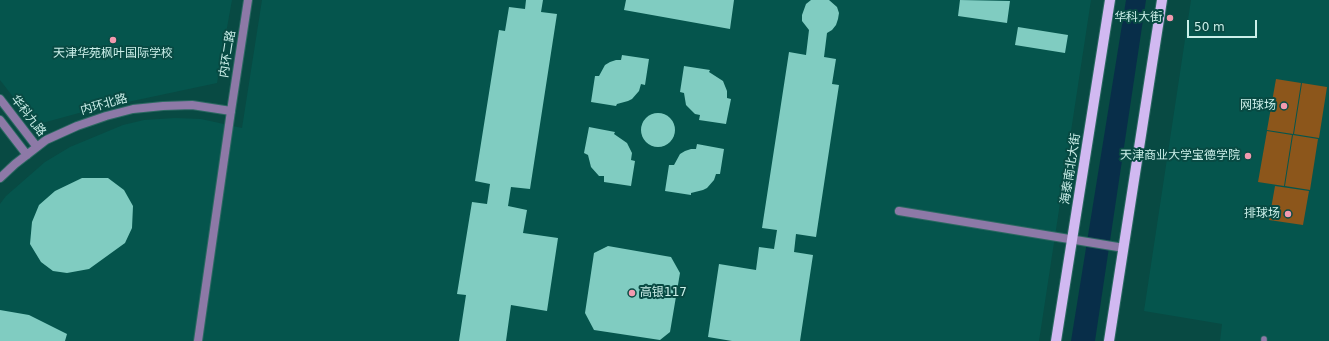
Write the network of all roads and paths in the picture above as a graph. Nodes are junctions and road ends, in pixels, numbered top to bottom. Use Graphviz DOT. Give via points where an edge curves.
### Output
graph roads {
  1 [pos="248,0"];
  2 [pos="1110,0"];
  3 [pos="1162,0"];
  4 [pos="0,99"];
  5 [pos="231,111"];
  6 [pos="0,120"];
  7 [pos="37,147"];
  8 [pos="27,155"];
  9 [pos="0,178"];
  10 [pos="899,211"];
  11 [pos="1077,241"];
  12 [pos="1120,247"];
  13 [pos="198,341"];
  14 [pos="1056,341"];
  15 [pos="1109,341"];
  1 -- 5 [label="street, 内环二路"];
  2 -- 11 [label="main road, 海泰南北大街"];
  3 -- 12 [label="main road"];
  4 -- 7 [label="street, 华科九路"];
  5 -- 7 [label="street, 内环北路" via="192,105 133,109 76,126"];
  5 -- 13 [label="street, 内环二路"];
  6 -- 8 [label="street, 华科九路"];
  7 -- 8 [label="street, 内环北路"];
  8 -- 9 [label="street, 内环北路"];
  10 -- 11 [label="street"];
  11 -- 12 [label="street"];
  11 -- 14 [label="main road, 海泰南北大街"];
  12 -- 15 [label="main road"];
}
